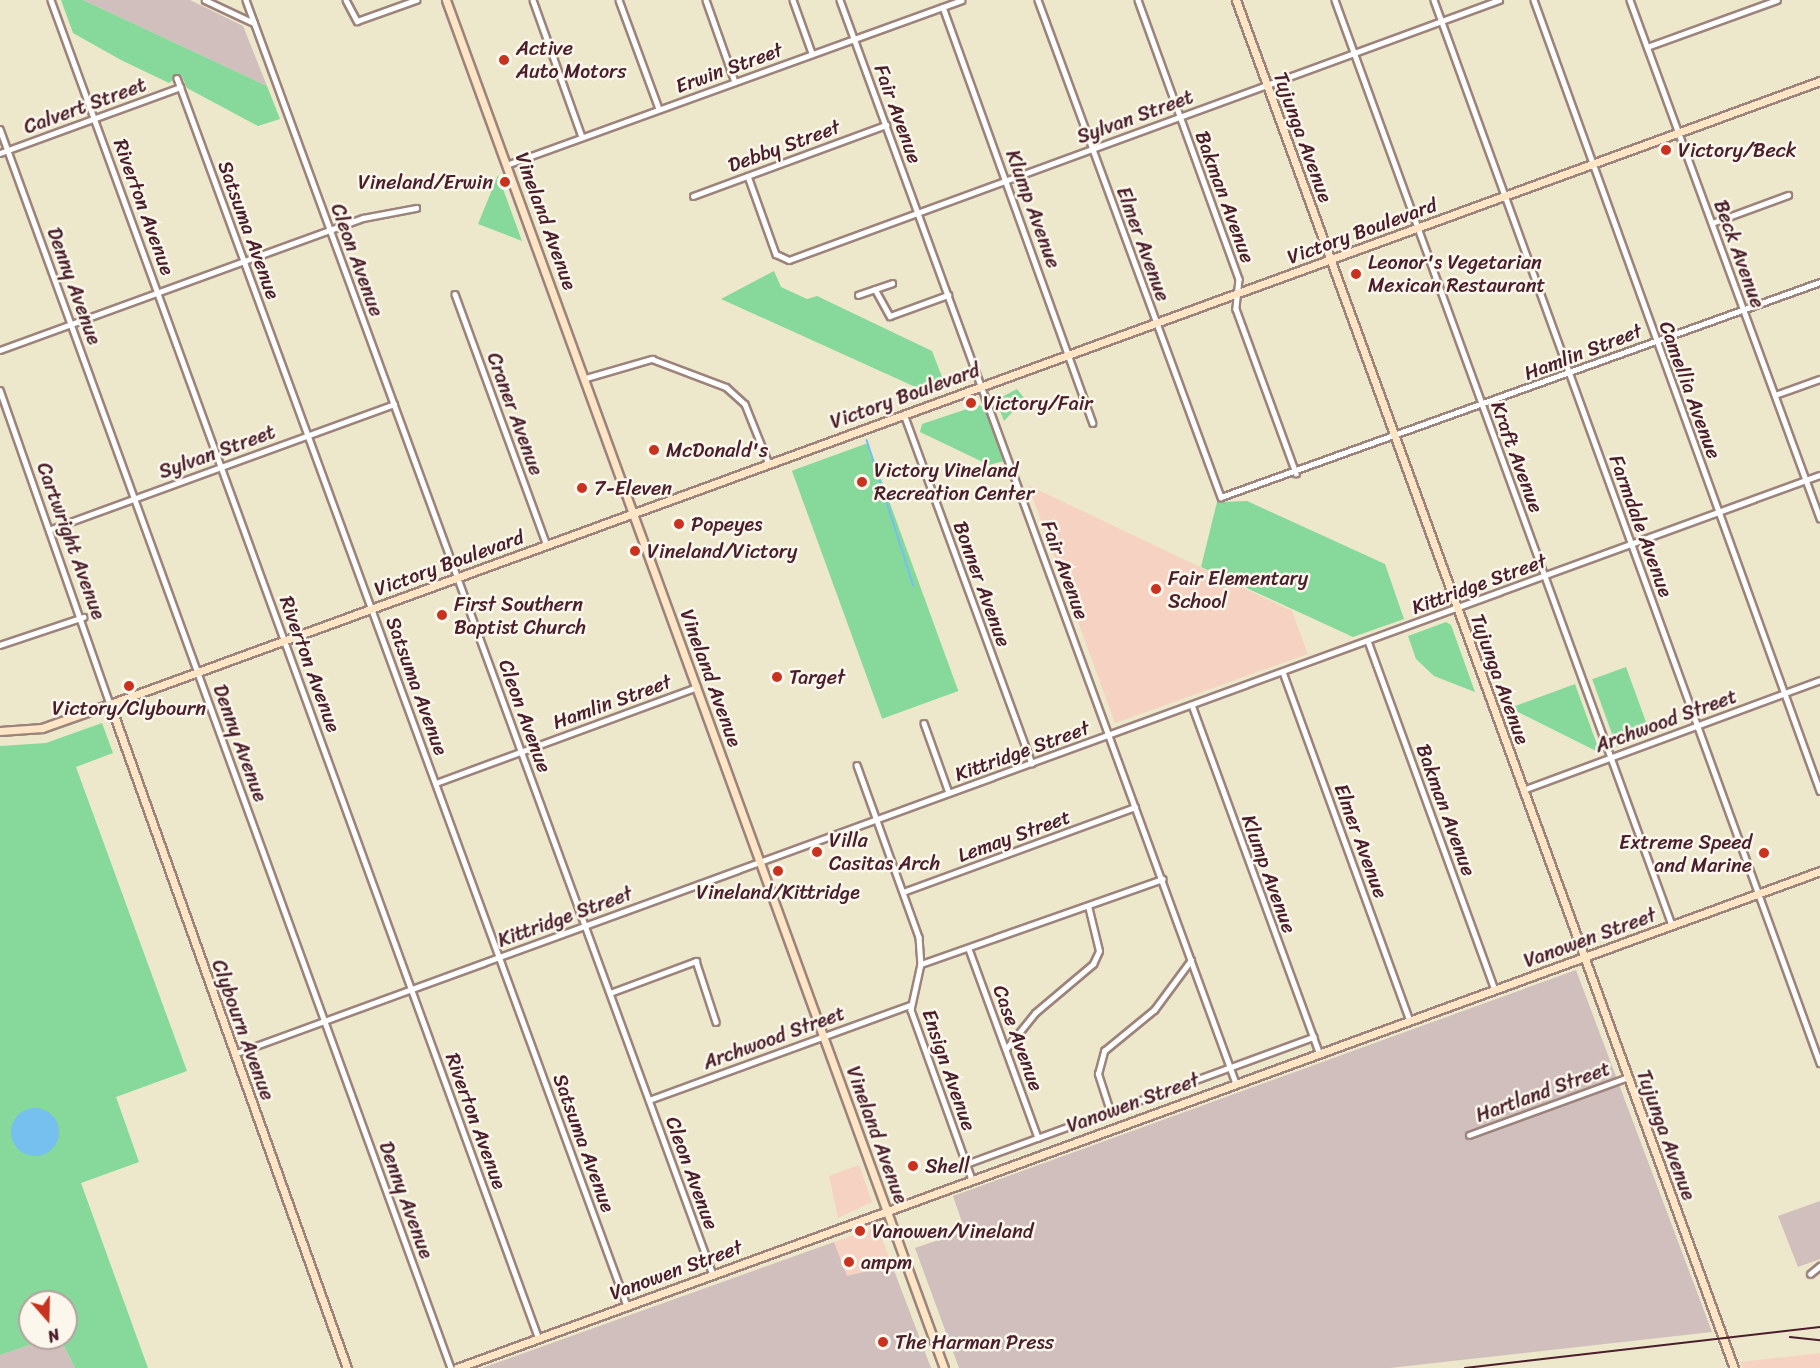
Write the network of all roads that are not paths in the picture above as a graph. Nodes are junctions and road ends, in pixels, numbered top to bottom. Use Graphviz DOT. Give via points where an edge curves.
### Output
graph roads {
  1 [pos="51,0"];
  2 [pos="205,0"];
  3 [pos="246,0"];
  4 [pos="346,0"];
  5 [pos="416,0"];
  6 [pos="446,0"];
  7 [pos="533,0"];
  8 [pos="619,0"];
  9 [pos="706,0"];
  10 [pos="793,0"];
  11 [pos="840,0"];
  12 [pos="961,0"];
  13 [pos="1038,0"];
  14 [pos="1138,0"];
  15 [pos="1236,0"];
  16 [pos="1335,0"];
  17 [pos="1434,0"];
  18 [pos="1499,0"];
  19 [pos="1534,0"];
  20 [pos="1630,0"];
  21 [pos="1777,0"];
  22 [pos="943,7"];
  23 [pos="1442,21"];
  24 [pos="254,23"];
  25 [pos="854,38"];
  26 [pos="1647,47"];
  27 [pos="812,53"];
  28 [pos="1354,54"];
  29 [pos="177,78"];
  30 [pos="1820,81"];
  31 [pos="735,82"];
  32 [pos="1267,85"];
  33 [pos="180,87"];
  34 [pos="658,109"];
  35 [pos="1180,117"];
  36 [pos="95,118"];
  37 [pos="886,125"];
  38 [pos="0,129"];
  39 [pos="1679,133"];
  40 [pos="582,137"];
  41 [pos="1092,148"];
  42 [pos="8,150"];
  43 [pos="0,153"];
  44 [pos="509,164"];
  45 [pos="1593,164"];
  46 [pos="748,176"];
  47 [pos="1006,180"];
  48 [pos="1788,195"];
  49 [pos="693,196"];
  50 [pos="1505,196"];
  51 [pos="416,207"];
  52 [pos="918,212"];
  53 [pos="1712,223"];
  54 [pos="1418,228"];
  55 [pos="330,230"];
  56 [pos="1330,260"];
  57 [pos="244,262"];
  58 [pos="1820,282"];
  59 [pos="892,283"];
  60 [pos="875,289"];
  61 [pos="159,293"];
  62 [pos="1237,293"];
  63 [pos="455,294"];
  64 [pos="858,295"];
  65 [pos="948,295"];
  66 [pos="1743,310"];
  67 [pos="1155,323"];
  68 [pos="72,324"];
  69 [pos="1656,340"];
  70 [pos="0,350"];
  71 [pos="1070,354"];
  72 [pos="1569,373"];
  73 [pos="586,378"];
  74 [pos="1820,379"];
  75 [pos="982,386"];
  76 [pos="0,390"];
  77 [pos="1775,395"];
  78 [pos="394,404"];
  79 [pos="1482,405"];
  80 [pos="904,414"];
  81 [pos="1093,423"];
  82 [pos="309,435"];
  83 [pos="1395,437"];
  84 [pos="768,464"];
  85 [pos="222,466"];
  86 [pos="1296,473"];
  87 [pos="1820,476"];
  88 [pos="1806,480"];
  89 [pos="1221,497"];
  90 [pos="135,498"];
  91 [pos="1718,513"];
  92 [pos="634,514"];
  93 [pos="1820,518"];
  94 [pos="51,529"];
  95 [pos="1632,544"];
  96 [pos="547,545"];
  97 [pos="1545,576"];
  98 [pos="459,578"];
  99 [pos="373,608"];
  100 [pos="1457,608"];
  101 [pos="83,617"];
  102 [pos="285,640"];
  103 [pos="1368,641"];
  104 [pos="0,645"];
  105 [pos="198,671"];
  106 [pos="1283,672"];
  107 [pos="1820,680"];
  108 [pos="697,687"];
  109 [pos="1785,693"];
  110 [pos="111,704"];
  111 [pos="1192,705"];
  112 [pos="924,723"];
  113 [pos="1697,725"];
  114 [pos="0,731"];
  115 [pos="1109,735"];
  116 [pos="522,751"];
  117 [pos="1611,757"];
  118 [pos="1032,763"];
  119 [pos="857,765"];
  120 [pos="436,783"];
  121 [pos="1523,790"];
  122 [pos="1820,791"];
  123 [pos="949,793"];
  124 [pos="1136,807"];
  125 [pos="877,820"];
  126 [pos="762,862"];
  127 [pos="1820,871"];
  128 [pos="1162,879"];
  129 [pos="903,892"];
  130 [pos="1759,894"];
  131 [pos="1088,906"];
  132 [pos="1672,925"];
  133 [pos="586,926"];
  134 [pos="969,949"];
  135 [pos="500,957"];
  136 [pos="1584,957"];
  137 [pos="1191,960"];
  138 [pos="921,964"];
  139 [pos="412,989"];
  140 [pos="1495,990"];
  141 [pos="610,993"];
  142 [pos="910,1005"];
  143 [pos="1410,1020"];
  144 [pos="326,1021"];
  145 [pos="716,1022"];
  146 [pos="823,1036"];
  147 [pos="1313,1037"];
  148 [pos="1006,1049"];
  149 [pos="1319,1052"];
  150 [pos="234,1054"];
  151 [pos="1820,1063"];
  152 [pos="1231,1067"];
  153 [pos="1628,1077"];
  154 [pos="1236,1083"];
  155 [pos="649,1100"];
  156 [pos="1110,1111"];
  157 [pos="1469,1135"];
  158 [pos="1038,1138"];
  159 [pos="966,1164"];
  160 [pos="972,1179"];
  161 [pos="887,1211"];
  162 [pos="1820,1266"];
  163 [pos="1810,1274"];
  164 [pos="712,1275"];
  165 [pos="627,1306"];
  166 [pos="539,1339"];
  167 [pos="346,1368"];
  168 [pos="451,1368"];
  169 [pos="457,1368"];
  170 [pos="944,1368"];
  171 [pos="1734,1368"];
  1 -- 36 [label="street, Riverton Avenue"];
  2 -- 24 [label="street"];
  3 -- 24 [label="street, Cleon Avenue"];
  4 -- 5 [label="street" via="354,20"];
  6 -- 44 [label="main road, Vineland Avenue"];
  7 -- 40 [label="street"];
  8 -- 34 [label="street"];
  9 -- 31 [label="street"];
  10 -- 27 [label="street"];
  11 -- 25 [label="street, Fair Avenue"];
  12 -- 22 [label="street, Erwin Street"];
  13 -- 41 [label="street, Elmer Avenue"];
  14 -- 35 [label="street, Bakman Avenue"];
  15 -- 32 [label="main road, Tujunga Avenue"];
  16 -- 28 [label="street, Kraft Avenue"];
  17 -- 23 [label="street, Farmdale Avenue"];
  18 -- 23 [label="street, Sylvan Street"];
  19 -- 45 [label="street, Camellia Avenue"];
  20 -- 26 [label="street, Beck Avenue"];
  21 -- 26 [label="street"];
  22 -- 25 [label="street, Erwin Street"];
  22 -- 47 [label="street, Klump Avenue"];
  23 -- 28 [label="street, Sylvan Street"];
  23 -- 50 [label="street, Farmdale Avenue"];
  24 -- 55 [label="street, Cleon Avenue"];
  25 -- 27 [label="street, Erwin Street"];
  25 -- 37 [label="street, Fair Avenue"];
  26 -- 39 [label="street, Beck Avenue"];
  27 -- 31 [label="street, Erwin Street"];
  28 -- 32 [label="street, Sylvan Street"];
  28 -- 54 [label="street, Kraft Avenue"];
  29 -- 33 [label="street, Satsuma Avenue"];
  30 -- 39 [label="main road, Victory Boulevard"];
  31 -- 34 [label="street, Erwin Street"];
  32 -- 35 [label="street, Sylvan Street"];
  32 -- 56 [label="main road, Tujunga Avenue"];
  33 -- 36 [label="street, Calvert Street"];
  33 -- 57 [label="street, Satsuma Avenue"];
  34 -- 40 [label="street, Erwin Street"];
  35 -- 41 [label="street, Sylvan Street"];
  35 -- 62 [label="street, Bakman Avenue" via="1239,279"];
  36 -- 42 [label="street, Calvert Street"];
  36 -- 61 [label="street, Riverton Avenue"];
  37 -- 46 [label="street, Debby Street"];
  37 -- 52 [label="street, Fair Avenue"];
  38 -- 42 [label="street, Denny Avenue"];
  39 -- 45 [label="main road, Victory Boulevard"];
  39 -- 53 [label="street, Beck Avenue"];
  40 -- 44 [label="street, Erwin Street"];
  41 -- 47 [label="street, Sylvan Street"];
  41 -- 67 [label="street, Elmer Avenue"];
  42 -- 43 [label="street, Calvert Street"];
  42 -- 68 [label="street, Denny Avenue"];
  44 -- 73 [label="main road, Vineland Avenue"];
  45 -- 50 [label="main road, Victory Boulevard"];
  45 -- 69 [label="street, Camellia Avenue"];
  46 -- 49 [label="street, Debby Street"];
  46 -- 52 [label="street, Sylvan Street" via="781,260"];
  47 -- 52 [label="street, Sylvan Street"];
  47 -- 71 [label="street, Klump Avenue"];
  48 -- 53 [label="street"];
  50 -- 54 [label="main road, Victory Boulevard"];
  50 -- 72 [label="street, Farmdale Avenue"];
  51 -- 55 [label="street"];
  52 -- 65 [label="street, Fair Avenue"];
  53 -- 66 [label="street, Beck Avenue"];
  54 -- 56 [label="main road, Victory Boulevard"];
  54 -- 79 [label="street, Kraft Avenue"];
  55 -- 57 [label="street"];
  55 -- 78 [label="street, Cleon Avenue"];
  56 -- 62 [label="main road, Victory Boulevard"];
  56 -- 83 [label="main road, Tujunga Avenue"];
  57 -- 61 [label="street"];
  57 -- 82 [label="street, Satsuma Avenue"];
  58 -- 66 [label="street, Hamlin Street"];
  59 -- 60 [label="street"];
  60 -- 64 [label="street"];
  60 -- 65 [label="street" via="890,316"];
  61 -- 68 [label="street"];
  61 -- 85 [label="street, Riverton Avenue"];
  62 -- 67 [label="main road, Victory Boulevard"];
  62 -- 86 [label="street, Bakman Avenue" via="1236,309"];
  63 -- 96 [label="street, Craner Avenue"];
  65 -- 75 [label="street, Fair Avenue"];
  66 -- 69 [label="street, Hamlin Street"];
  66 -- 77 [label="street, Beck Avenue"];
  67 -- 71 [label="main road, Victory Boulevard"];
  67 -- 89 [label="street, Elmer Avenue"];
  68 -- 70 [label="street"];
  68 -- 90 [label="street, Denny Avenue"];
  69 -- 72 [label="street, Hamlin Street"];
  69 -- 91 [label="street, Camellia Avenue"];
  71 -- 75 [label="main road, Victory Boulevard"];
  71 -- 81 [label="street, Klump Avenue"];
  72 -- 79 [label="street, Hamlin Street"];
  72 -- 95 [label="street, Farmdale Avenue"];
  73 -- 84 [label="street" via="652,359 726,387 745,404"];
  73 -- 92 [label="main road, Vineland Avenue"];
  74 -- 77 [label="street"];
  75 -- 80 [label="main road, Victory Boulevard"];
  75 -- 115 [label="street, Fair Avenue"];
  76 -- 94 [label="street, Cartwright Avenue"];
  77 -- 88 [label="street, Beck Avenue"];
  78 -- 82 [label="street, Sylvan Street"];
  78 -- 98 [label="street, Cleon Avenue"];
  79 -- 83 [label="street, Hamlin Street"];
  79 -- 97 [label="street, Kraft Avenue"];
  80 -- 84 [label="main road, Victory Boulevard"];
  80 -- 118 [label="street, Bonner Avenue"];
  82 -- 85 [label="street, Sylvan Street"];
  82 -- 99 [label="street, Satsuma Avenue"];
  83 -- 86 [label="street, Hamlin Street"];
  83 -- 100 [label="main road, Tujunga Avenue"];
  84 -- 92 [label="main road, Victory Boulevard"];
  85 -- 90 [label="street, Sylvan Street"];
  85 -- 102 [label="street, Riverton Avenue"];
  86 -- 89 [label="street, Hamlin Street"];
  87 -- 88 [label="street, Kittridge Street"];
  88 -- 91 [label="street, Kittridge Street"];
  88 -- 93 [label="street, Beck Avenue"];
  90 -- 94 [label="street, Sylvan Street"];
  90 -- 105 [label="street, Denny Avenue"];
  91 -- 95 [label="street, Kittridge Street"];
  91 -- 109 [label="street, Camellia Avenue"];
  92 -- 96 [label="main road, Victory Boulevard"];
  92 -- 108 [label="main road, Vineland Avenue"];
  94 -- 101 [label="street, Cartwright Avenue"];
  95 -- 97 [label="street, Kittridge Street"];
  95 -- 113 [label="street, Farmdale Avenue"];
  96 -- 98 [label="main road, Victory Boulevard"];
  97 -- 100 [label="street, Kittridge Street"];
  97 -- 117 [label="street, Kraft Avenue"];
  98 -- 99 [label="main road, Victory Boulevard"];
  98 -- 116 [label="street, Cleon Avenue"];
  99 -- 102 [label="main road, Victory Boulevard"];
  99 -- 120 [label="street, Satsuma Avenue"];
  100 -- 103 [label="street, Kittridge Street"];
  100 -- 121 [label="main road, Tujunga Avenue"];
  101 -- 104 [label="street"];
  101 -- 110 [label="street, Cartwright Avenue"];
  102 -- 105 [label="main road, Victory Boulevard"];
  102 -- 139 [label="street, Riverton Avenue"];
  103 -- 106 [label="street, Kittridge Street"];
  103 -- 140 [label="street, Bakman Avenue"];
  105 -- 110 [label="main road, Victory Boulevard"];
  105 -- 144 [label="street, Denny Avenue"];
  106 -- 111 [label="street, Kittridge Street"];
  106 -- 143 [label="street, Elmer Avenue"];
  107 -- 109 [label="street, Archwood Street"];
  108 -- 116 [label="street, Hamlin Street"];
  108 -- 126 [label="main road, Vineland Avenue"];
  109 -- 113 [label="street, Archwood Street"];
  109 -- 122 [label="street, Camellia Avenue"];
  110 -- 114 [label="main road, Victory Boulevard" via="42,728"];
  110 -- 150 [label="main road, Clybourn Avenue"];
  111 -- 115 [label="street, Kittridge Street"];
  111 -- 147 [label="street, Klump Avenue"];
  112 -- 123 [label="street"];
  113 -- 117 [label="street, Archwood Street"];
  113 -- 130 [label="street, Farmdale Avenue"];
  115 -- 118 [label="street, Kittridge Street"];
  115 -- 124 [label="street, Fair Avenue"];
  116 -- 120 [label="street, Hamlin Street"];
  116 -- 133 [label="street, Cleon Avenue"];
  117 -- 121 [label="street, Archwood Street"];
  117 -- 132 [label="street, Kraft Avenue"];
  118 -- 123 [label="street, Kittridge Street"];
  119 -- 125 [label="street, Ensign Avenue"];
  120 -- 135 [label="street, Satsuma Avenue"];
  121 -- 136 [label="main road, Tujunga Avenue"];
  123 -- 125 [label="street, Kittridge Street"];
  124 -- 128 [label="street, Fair Avenue"];
  124 -- 129 [label="street, Lemay Street"];
  125 -- 126 [label="street, Kittridge Street"];
  125 -- 129 [label="street, Ensign Avenue"];
  126 -- 133 [label="street, Kittridge Street"];
  126 -- 146 [label="main road, Vineland Avenue"];
  127 -- 130 [label="main road, Vanowen Street"];
  128 -- 131 [label="street"];
  128 -- 137 [label="street, Fair Avenue"];
  129 -- 138 [label="street, Ensign Avenue" via="919,937"];
  130 -- 132 [label="main road, Vanowen Street"];
  130 -- 151 [label="street, Farmdale Avenue"];
  131 -- 134 [label="street"];
  131 -- 148 [label="street" via="1099,951 1093,964 1035,1013"];
  132 -- 136 [label="main road, Vanowen Street"];
  133 -- 135 [label="street, Kittridge Street"];
  133 -- 141 [label="street, Cleon Avenue"];
  134 -- 138 [label="street"];
  134 -- 148 [label="street, Case Avenue"];
  135 -- 139 [label="street, Kittridge Street"];
  135 -- 165 [label="street, Satsuma Avenue"];
  136 -- 140 [label="main road, Vanowen Street"];
  136 -- 153 [label="main road, Tujunga Avenue"];
  137 -- 152 [label="street, Fair Avenue"];
  137 -- 156 [label="street" via="1154,1010 1104,1051 1098,1074"];
  138 -- 142 [label="street, Ensign Avenue"];
  139 -- 144 [label="street, Kittridge Street"];
  139 -- 166 [label="street, Riverton Avenue"];
  140 -- 143 [label="main road, Vanowen Street"];
  141 -- 145 [label="street" via="696,962"];
  141 -- 155 [label="street, Cleon Avenue"];
  142 -- 146 [label="street, Archwood Street"];
  142 -- 159 [label="street, Ensign Avenue"];
  143 -- 149 [label="main road, Vanowen Street"];
  144 -- 150 [label="street, Kittridge Street"];
  144 -- 168 [label="street, Denny Avenue"];
  146 -- 155 [label="street, Archwood Street"];
  146 -- 161 [label="main road, Vineland Avenue"];
  147 -- 149 [label="street, Klump Avenue"];
  147 -- 152 [label="street, Vanowen Street"];
  148 -- 158 [label="street, Case Avenue"];
  149 -- 154 [label="main road, Vanowen Street"];
  150 -- 167 [label="main road, Clybourn Avenue"];
  152 -- 154 [label="street, Fair Avenue"];
  152 -- 156 [label="street, Vanowen Street"];
  153 -- 157 [label="street, Hartland Street"];
  153 -- 171 [label="main road, Tujunga Avenue"];
  154 -- 160 [label="main road, Vanowen Street"];
  155 -- 164 [label="street, Cleon Avenue"];
  156 -- 158 [label="street, Vanowen Street"];
  158 -- 159 [label="street, Vanowen Street"];
  159 -- 160 [label="street, Ensign Avenue"];
  160 -- 161 [label="main road, Vanowen Street"];
  161 -- 164 [label="main road, Vanowen Street"];
  161 -- 170 [label="main road, Vineland Avenue"];
  162 -- 163 [label="street"];
  164 -- 165 [label="main road, Vanowen Street"];
  165 -- 166 [label="main road, Vanowen Street"];
  166 -- 169 [label="main road, Vanowen Street"];
}
